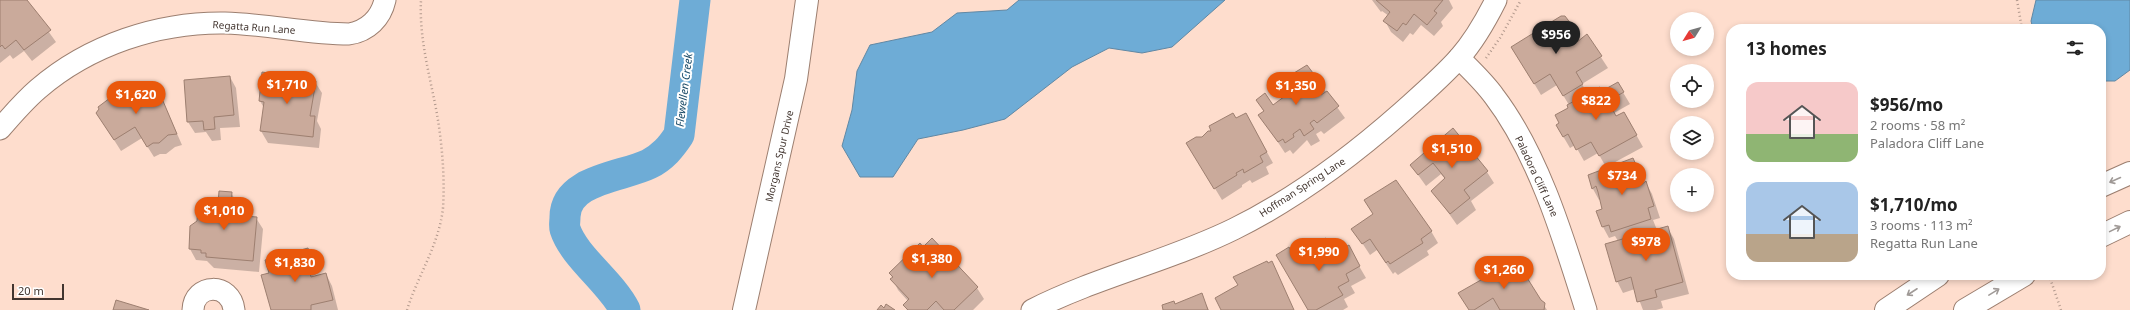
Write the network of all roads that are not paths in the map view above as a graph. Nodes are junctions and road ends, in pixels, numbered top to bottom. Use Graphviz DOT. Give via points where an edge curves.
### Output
graph roads {
  1 [pos="385,0"];
  2 [pos="807,0"];
  3 [pos="1496,0"];
  4 [pos="1459,58"];
  5 [pos="0,129"];
  6 [pos="2130,173"];
  7 [pos="2106,184"];
  8 [pos="2130,222"];
  9 [pos="2106,234"];
  10 [pos="1931,280"];
  11 [pos="2015,280"];
  12 [pos="193,310"];
  13 [pos="234,310"];
  14 [pos="744,310"];
  15 [pos="1032,310"];
  16 [pos="1586,310"];
  17 [pos="1886,310"];
  18 [pos="1964,310"];
  1 -- 5 [label="street, Regatta Run Lane" via="380,14 370,24 349,34 227,23 176,26 151,32 99,50 62,71 37,90"];
  2 -- 14 [label="street, Morgans Spur Drive" via="796,79"];
  3 -- 4 [label="street, Hoffman Spring Lane" via="1484,24"];
  4 -- 15 [label="street, Hoffman Spring Lane" via="1386,126 1339,164 1281,203 1234,230 1061,296"];
  4 -- 16 [label="street, Paladora Cliff Lane" via="1494,96 1520,138 1559,223"];
  6 -- 7 [label="street, one-way"];
  9 -- 8 [label="street, one-way"];
  10 -- 17 [label="street, one-way"];
  18 -- 11 [label="street, one-way"];
  12 -- 13 [label="street" via="199,295 214,289 228,296"];
}
